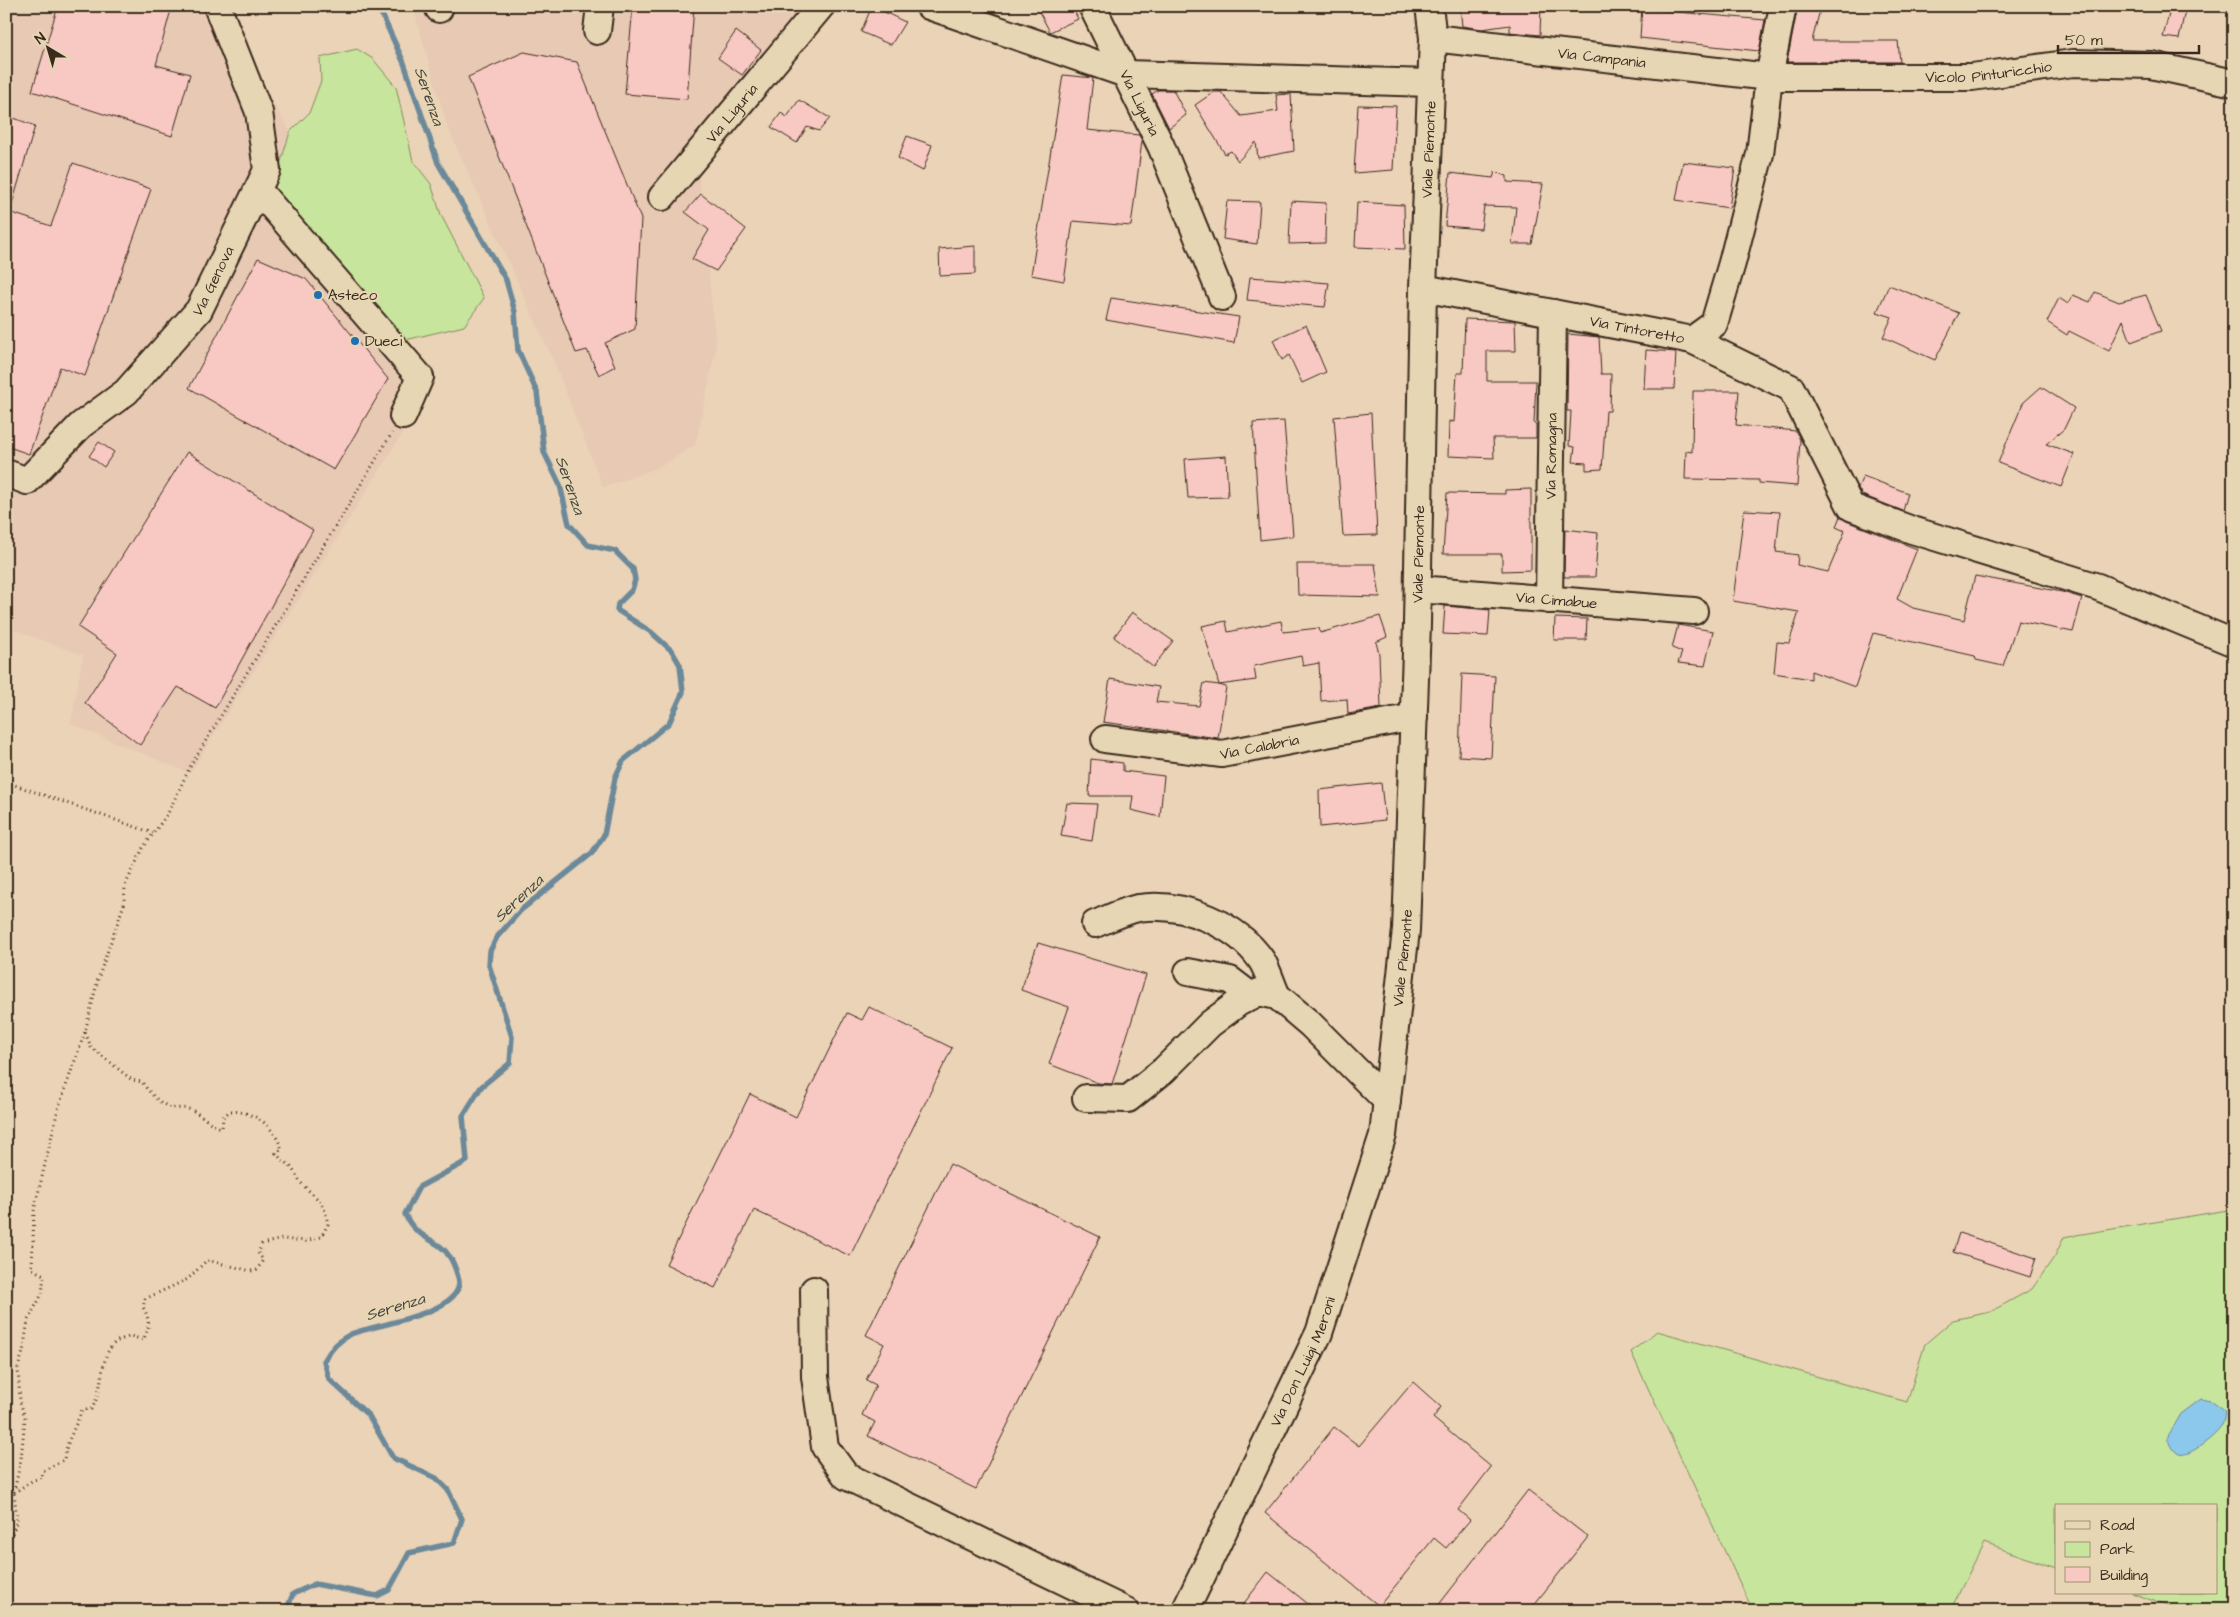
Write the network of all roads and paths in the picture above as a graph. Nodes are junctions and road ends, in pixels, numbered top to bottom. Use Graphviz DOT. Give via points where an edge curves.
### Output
graph roads {
  1 [pos="217,6"];
  2 [pos="820,6"];
  3 [pos="929,6"];
  4 [pos="1092,6"];
  5 [pos="1429,6"];
  6 [pos="1783,6"];
  7 [pos="1433,38"];
  8 [pos="1126,74"];
  9 [pos="1769,77"];
  10 [pos="1430,83"];
  11 [pos="2234,83"];
  12 [pos="258,190"];
  13 [pos="662,197"];
  14 [pos="1423,288"];
  15 [pos="1222,297"];
  16 [pos="1553,313"];
  17 [pos="1692,340"];
  18 [pos="402,416"];
  19 [pos="6,473"];
  20 [pos="1418,589"];
  21 [pos="1549,600"];
  22 [pos="1694,611"];
  23 [pos="2234,643"];
  24 [pos="1414,717"];
  25 [pos="1105,739"];
  26 [pos="6,782"];
  27 [pos="153,834"];
  28 [pos="1095,924"];
  29 [pos="1188,972"];
  30 [pos="1264,996"];
  31 [pos="85,1032"];
  32 [pos="1086,1098"];
  33 [pos="1387,1101"];
  34 [pos="814,1290"];
  35 [pos="6,1488"];
  36 [pos="14,1493"];
  37 [pos="6,1552"];
  38 [pos="1126,1611"];
  39 [pos="1185,1611"];
  1 -- 12 [label="street, Via Genova" via="259,112 268,170"];
  2 -- 13 [label="street, Via Liguria"];
  3 -- 8 [label="street, Via Liguria"];
  4 -- 8 [label="street"];
  5 -- 7 [label="street, Viale Piemonte"];
  6 -- 9 [label="street, Via Tintoretto"];
  7 -- 9 [label="street, Via Campania"];
  7 -- 10 [label="street, Viale Piemonte"];
  8 -- 10 [label="street"];
  8 -- 15 [label="street, Via Liguria" via="1161,146"];
  9 -- 11 [label="street, Vicolo Pinturicchio" via="1972,78 2073,63 2152,65"];
  9 -- 17 [label="street, Via Tintoretto" via="1760,154 1732,263 1714,324"];
  10 -- 14 [label="street, Viale Piemonte"];
  12 -- 18 [label="street" via="420,377"];
  12 -- 19 [label="street, Via Genova" via="199,310 186,325 126,392 81,425 27,481"];
  14 -- 16 [label="street, Via Tintoretto"];
  14 -- 20 [label="street, Viale Piemonte"];
  16 -- 17 [label="street, Via Tintoretto"];
  16 -- 21 [label="street, Via Romagna"];
  17 -- 23 [label="street" via="1790,388 1851,507 1912,530 2098,587"];
  18 -- 27 [label="path" via="190,766 168,813"];
  20 -- 21 [label="street, Via Cimabue"];
  20 -- 24 [label="street, Viale Piemonte"];
  21 -- 22 [label="street, Via Cimabue"];
  24 -- 25 [label="street, Via Calabria" via="1222,754"];
  24 -- 33 [label="street, Viale Piemonte" via="1406,930"];
  26 -- 27 [label="path"];
  27 -- 31 [label="path" via="125,886 124,904 98,979"];
  28 -- 30 [label="street" via="1138,908 1178,909 1214,919 1262,961"];
  29 -- 30 [label="street" via="1230,980"];
  30 -- 32 [label="street" via="1238,1003 1210,1024 1164,1070 1128,1099"];
  30 -- 33 [label="street" via="1310,1024"];
  31 -- 36 [label="path" via="58,1109 34,1211 32,1270 44,1275 42,1294 28,1320 18,1368 20,1401 25,1418"];
  31 -- 36 [label="path" via="91,1047 132,1080 142,1082 150,1094 171,1108 188,1108 222,1128 223,1117 230,1111 259,1117 278,1140 282,1149 276,1153 280,1159 321,1202 328,1224 321,1237 306,1241 282,1239 262,1244 258,1253 263,1260 257,1270 207,1260 188,1279 145,1299 143,1307 150,1318 149,1329 143,1340 131,1336 115,1342 103,1365 98,1401 91,1409 82,1410 65,1448 64,1460 43,1471 42,1478"];
  33 -- 39 [label="street, Via Don Luigi Meroni" via="1383,1135 1319,1333"];
  34 -- 38 [label="street" via="815,1377 825,1447 846,1476"];
  35 -- 36 [label="path"];
  36 -- 37 [label="path" via="17,1520"];
}
